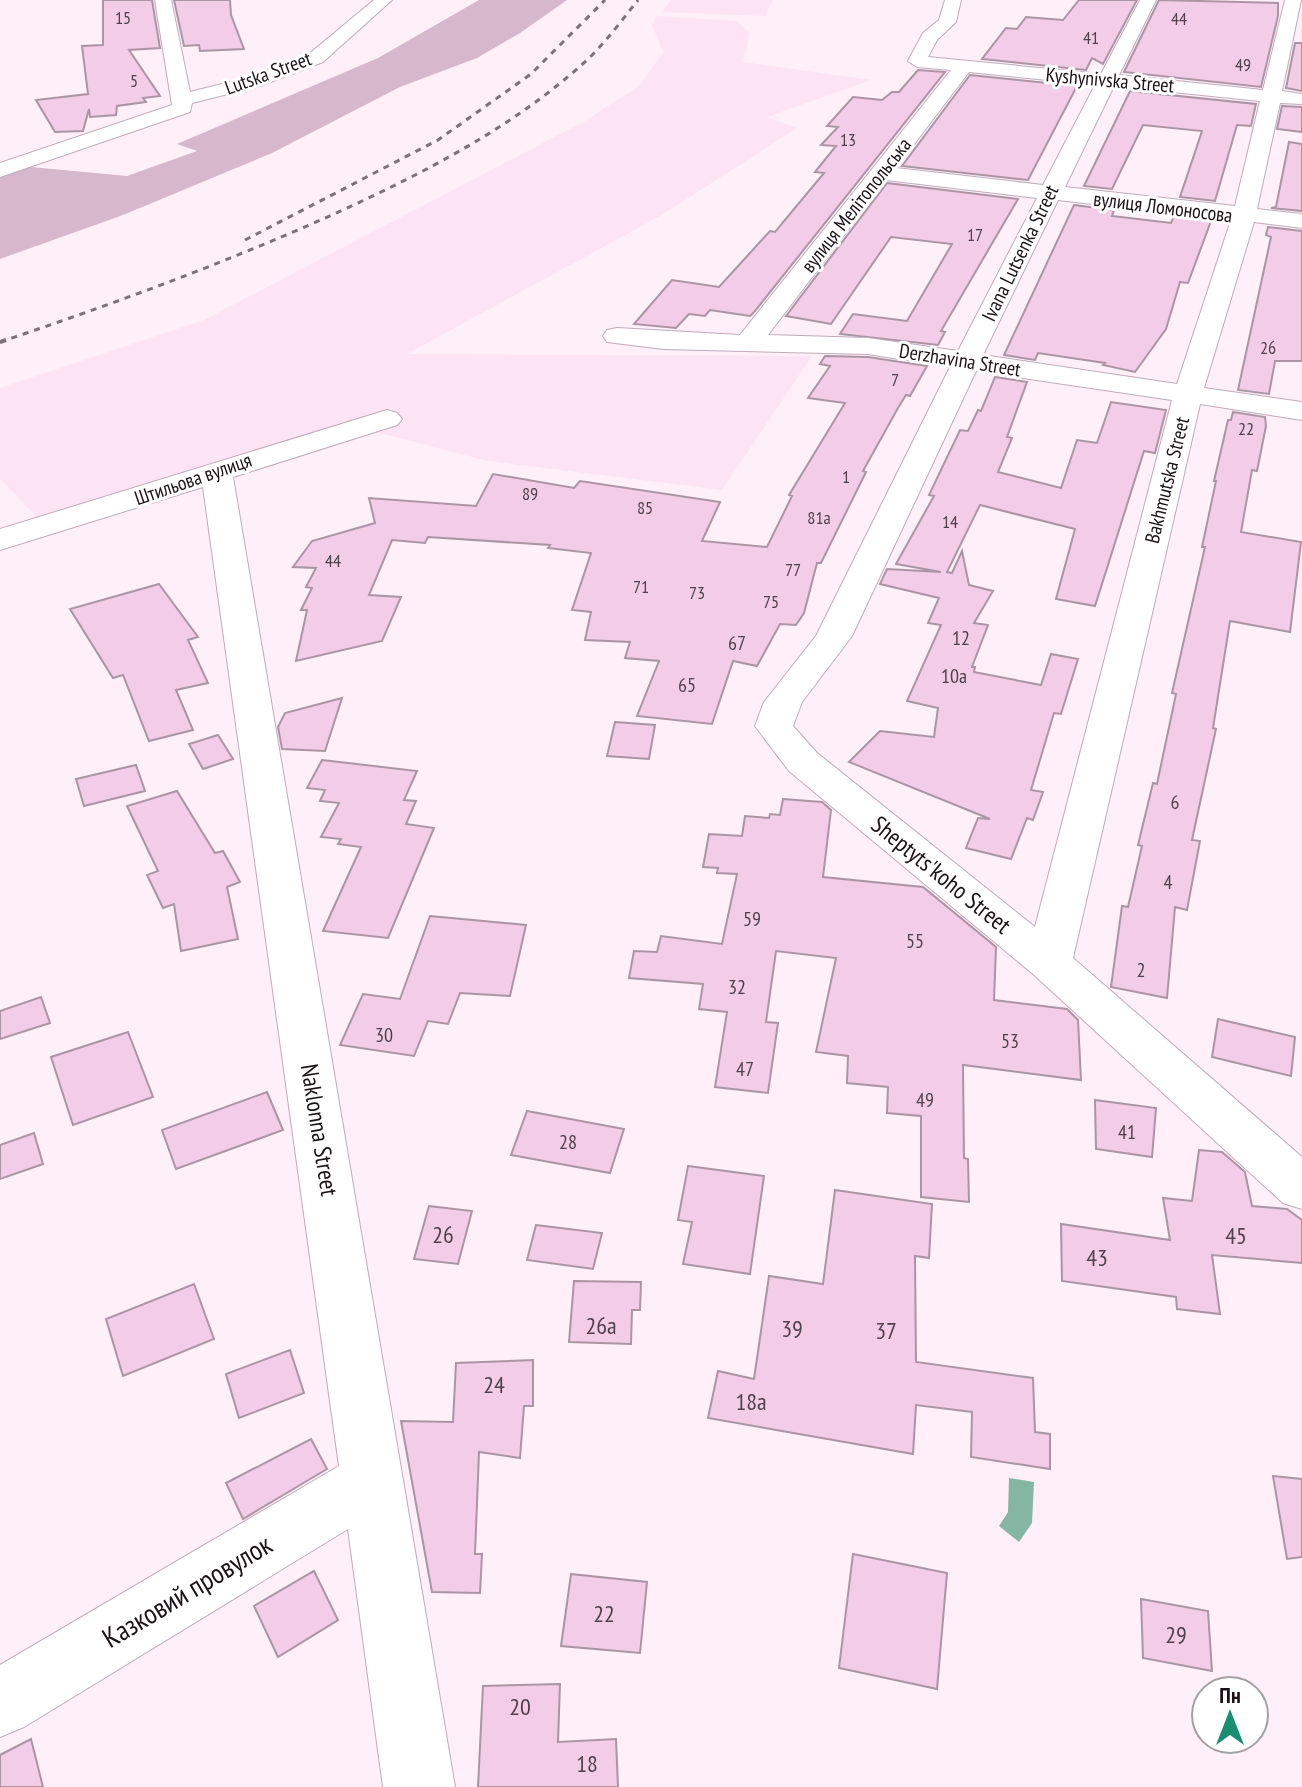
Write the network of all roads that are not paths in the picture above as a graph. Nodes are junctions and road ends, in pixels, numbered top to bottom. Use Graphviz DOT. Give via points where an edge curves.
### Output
graph roads {
  1 [pos="163,0"];
  2 [pos="384,0"];
  3 [pos="953,0"];
  4 [pos="1148,0"];
  5 [pos="1293,0"];
  6 [pos="964,66"];
  7 [pos="1107,80"];
  8 [pos="1287,98"];
  9 [pos="182,104"];
  10 [pos="0,170"];
  11 [pos="881,173"];
  12 [pos="1049,193"];
  13 [pos="1244,216"];
  14 [pos="1302,221"];
  15 [pos="617,336"];
  16 [pos="748,343"];
  17 [pos="966,361"];
  18 [pos="1188,394"];
  19 [pos="1302,411"];
  20 [pos="387,419"];
  21 [pos="217,474"];
  22 [pos="894,506"];
  23 [pos="0,540"];
  24 [pos="1049,963"];
  25 [pos="1302,1188"];
  26 [pos="374,1479"];
  27 [pos="0,1703"];
  28 [pos="419,1787"];
  1 -- 9 [label="street"];
  2 -- 9 [label="street, Lutska Street" via="316,58"];
  3 -- 6 [label="street, Kyshynivska Street" via="947,22 929,37 917,61"];
  4 -- 7 [label="street, Ivana Lutsenka Street"];
  5 -- 8 [label="street, Bakhmutska Street"];
  6 -- 7 [label="street, Kyshynivska Street"];
  6 -- 11 [label="street, вулиця Мелітопольська"];
  7 -- 8 [label="street, Kyshynivska Street"];
  7 -- 12 [label="street, Ivana Lutsenka Street"];
  8 -- 13 [label="street, Bakhmutska Street"];
  9 -- 10 [label="street, Lutska Street" via="160,118"];
  11 -- 12 [label="street, вулиця Ломоносова"];
  11 -- 16 [label="street, вулиця Мелітопольська"];
  12 -- 13 [label="street, вулиця Ломоносова"];
  12 -- 17 [label="street, Ivana Lutsenka Street"];
  13 -- 14 [label="street, вулиця Ломоносова"];
  13 -- 18 [label="street, Bakhmutska Street"];
  15 -- 16 [label="street, Derzhavina Street"];
  16 -- 17 [label="street, Derzhavina Street" via="868,346"];
  17 -- 18 [label="street, Derzhavina Street"];
  17 -- 22 [label="street, Ivana Lutsenka Street"];
  18 -- 19 [label="street, Derzhavina Street"];
  18 -- 24 [label="street, Bakhmutska Street"];
  20 -- 21 [label="street, Штильова вулиця" via="236,463"];
  21 -- 23 [label="street, Штильова вулиця"];
  21 -- 26 [label="street, Naklonna Street"];
  22 -- 24 [label="street, Sheptyts'koho Street" via="829,646 782,705 774,726 803,762"];
  24 -- 25 [label="street, Sheptyts'koho Street"];
  26 -- 27 [label="street, Казковий провулок"];
  26 -- 28 [label="street, Naklonna Street"];
}
